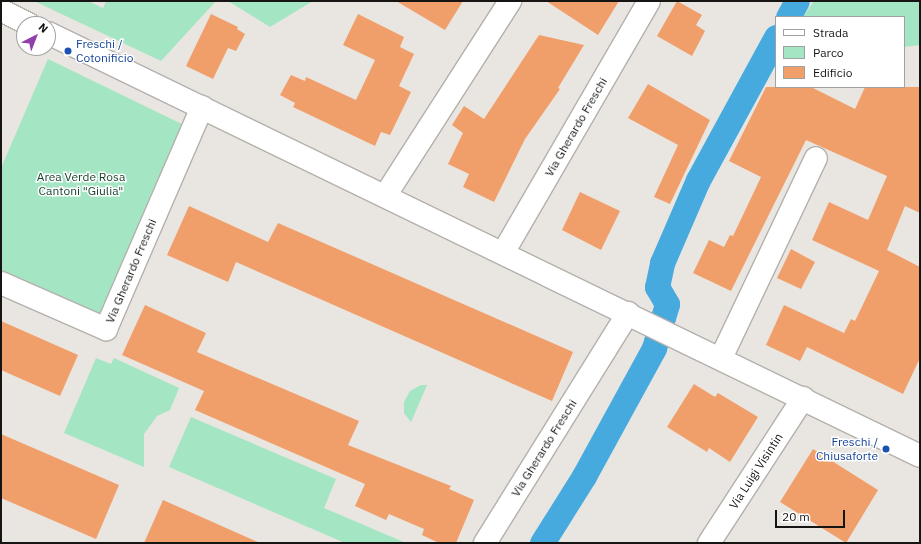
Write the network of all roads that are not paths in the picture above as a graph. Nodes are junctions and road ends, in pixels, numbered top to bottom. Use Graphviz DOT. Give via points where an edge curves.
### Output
graph roads {
  1 [pos="510,1"];
  2 [pos="650,1"];
  3 [pos="1,10"];
  4 [pos="16,18"];
  5 [pos="56,37"];
  6 [pos="202,107"];
  7 [pos="816,158"];
  8 [pos="386,196"];
  9 [pos="503,253"];
  10 [pos="1,283"];
  11 [pos="637,317"];
  12 [pos="721,358"];
  13 [pos="803,398"];
  14 [pos="920,456"];
  15 [pos="485,543"];
  16 [pos="709,543"];
  1 -- 8 [label="street"];
  2 -- 9 [label="street, Via Gherardo Freschi"];
  3 -- 4 [label="street"];
  5 -- 6 [label="street"];
  6 -- 8 [label="street"];
  6 -- 10 [label="street, Via Gherardo Freschi" via="106,329"];
  7 -- 12 [label="street"];
  8 -- 9 [label="street"];
  9 -- 11 [label="street"];
  11 -- 12 [label="street"];
  11 -- 15 [label="street, Via Gherardo Freschi"];
  12 -- 13 [label="street"];
  13 -- 14 [label="street"];
  13 -- 16 [label="street, Via Luigi Visintin"];
}
